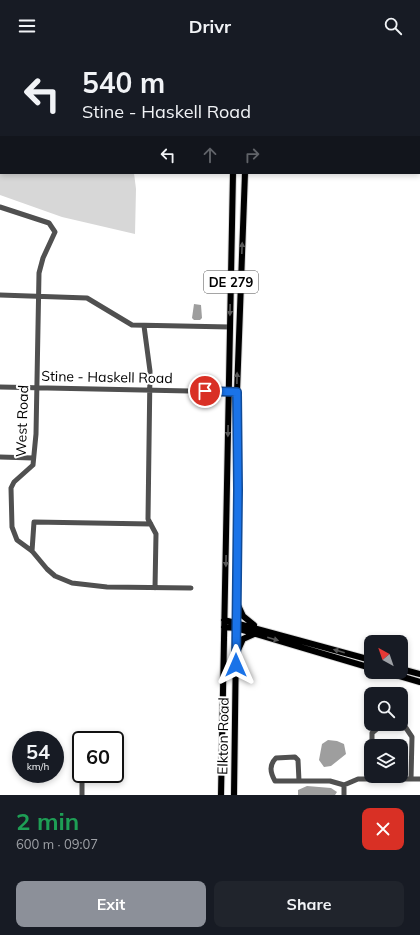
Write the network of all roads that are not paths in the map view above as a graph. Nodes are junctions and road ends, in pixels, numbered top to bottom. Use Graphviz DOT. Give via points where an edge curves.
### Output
graph roads {
  1 [pos="276,52"];
  2 [pos="279,52"];
  3 [pos="234,174"];
  4 [pos="245,174"];
  5 [pos="0,207"];
  6 [pos="0,295"];
  7 [pos="37,296"];
  8 [pos="144,326"];
  9 [pos="230,327"];
  10 [pos="0,388"];
  11 [pos="36,388"];
  12 [pos="149,390"];
  13 [pos="228,392"];
  14 [pos="237,392"];
  15 [pos="0,457"];
  16 [pos="33,458"];
  17 [pos="151,524"];
  18 [pos="32,551"];
  19 [pos="155,588"];
  20 [pos="191,588"];
  21 [pos="236,597"];
  22 [pos="224,620"];
  23 [pos="236,625"];
  24 [pos="224,627"];
  25 [pos="259,628"];
  26 [pos="256,634"];
  27 [pos="236,657"];
  28 [pos="364,658"];
  29 [pos="364,666"];
  30 [pos="408,671"];
  31 [pos="419,674"];
  32 [pos="408,679"];
  33 [pos="419,682"];
  34 [pos="372,739"];
  35 [pos="364,779"];
  36 [pos="408,779"];
  37 [pos="411,779"];
  38 [pos="420,779"];
  39 [pos="300,780"];
  40 [pos="82,783"];
  41 [pos="344,785"];
  42 [pos="82,795"];
  43 [pos="221,795"];
  44 [pos="234,795"];
  45 [pos="344,795"];
  1 -- 2 [label="main road"];
  3 -- 9 [label="main road, Elkton Road / DE 279, one-way"];
  14 -- 4 [label="main road, Elkton Road / DE 279, one-way"];
  5 -- 7 [label="street, West Road" via="53,226 55,232 43,258"];
  6 -- 7 [label="street"];
  7 -- 8 [label="street" via="87,298 127,322"];
  7 -- 11 [label="street, West Road"];
  8 -- 9 [label="street"];
  8 -- 12 [label="street"];
  9 -- 13 [label="main road, Elkton Road / DE 279"];
  10 -- 11 [label="street, Stine - Haskell Road"];
  11 -- 12 [label="street, Stine - Haskell Road"];
  11 -- 16 [label="street, West Road"];
  12 -- 13 [label="street, Stine - Haskell Road"];
  12 -- 17 [label="street" via="147,489 148,519"];
  13 -- 14 [label="street, Stine - Haskell Road"];
  13 -- 22 [label="main road, Elkton Road / DE 279, one-way"];
  14 -- 21 [label="main road, Elkton Road / DE 279"];
  15 -- 16 [label="street"];
  16 -- 18 [label="street, West Road" via="32,465 14,482 11,495 12,527 17,540"];
  17 -- 18 [label="street" via="34,522"];
  17 -- 19 [label="street" via="156,534"];
  18 -- 19 [label="street, West Road" via="47,569 65,581 107,587"];
  19 -- 20 [label="street, West Road"];
  21 -- 23 [label="main road, Elkton Road / DE 279"];
  21 -- 25 [label="main road" via="243,616"];
  22 -- 23 [label="main road"];
  22 -- 24 [label="main road, Elkton Road / DE 279"];
  23 -- 24 [label="main road"];
  23 -- 25 [label="main road"];
  23 -- 26 [label="main road"];
  23 -- 27 [label="main road, Elkton Road / DE 279"];
  24 -- 43 [label="main road, Elkton Road / DE 279"];
  28 -- 25 [label="main road, one-way"];
  26 -- 27 [label="main road" via="242,640"];
  26 -- 29 [label="main road, one-way"];
  27 -- 44 [label="main road, Elkton Road / DE 279"];
  30 -- 31 [label="main road"];
  32 -- 33 [label="main road"];
  34 -- 37 [label="street" via="372,733 378,728 406,728 412,737"];
  35 -- 41 [label="street"];
  36 -- 37 [label="street"];
  37 -- 38 [label="street"];
  39 -- 39 [label="street" via="275,781 271,773 272,762 276,758 295,757 298,760"];
  39 -- 41 [label="street" via="330,781"];
  40 -- 42 [label="street"];
  41 -- 45 [label="street"];
}
